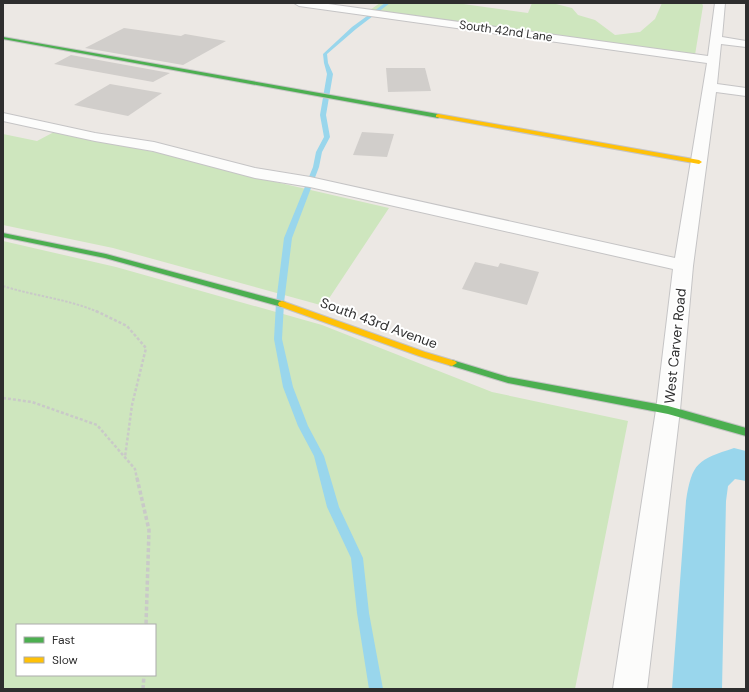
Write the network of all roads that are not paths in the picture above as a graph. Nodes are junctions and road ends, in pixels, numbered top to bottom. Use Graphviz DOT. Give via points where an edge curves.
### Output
graph roads {
  1 [pos="299,3"];
  2 [pos="720,3"];
  3 [pos="3,38"];
  4 [pos="746,44"];
  5 [pos="715,50"];
  6 [pos="710,87"];
  7 [pos="746,92"];
  8 [pos="3,117"];
  9 [pos="699,162"];
  10 [pos="3,235"];
  11 [pos="683,266"];
  12 [pos="668,410"];
  13 [pos="746,432"];
  14 [pos="630,689"];
  1 -- 5 [label="street, South 42nd Lane"];
  2 -- 5 [label="street, West Carver Road"];
  3 -- 9 [label="street"];
  4 -- 5 [label="street, South 42nd Lane"];
  5 -- 6 [label="street, West Carver Road"];
  6 -- 7 [label="street"];
  6 -- 9 [label="street, West Carver Road"];
  8 -- 11 [label="street" via="154,147 255,173 310,182"];
  9 -- 11 [label="street, West Carver Road"];
  10 -- 12 [label="street, South 43rd Avenue" via="106,256 280,303 422,354 508,380"];
  11 -- 12 [label="street, West Carver Road"];
  12 -- 13 [label="street, South 43rd Avenue"];
  12 -- 14 [label="street, West Carver Road"];
}
